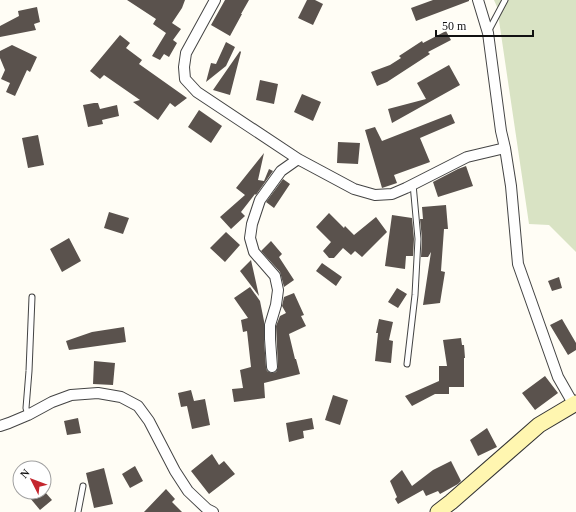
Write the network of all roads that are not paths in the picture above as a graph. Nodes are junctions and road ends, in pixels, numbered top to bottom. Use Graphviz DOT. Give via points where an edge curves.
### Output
graph roads {
  1 [pos="214,0"];
  2 [pos="478,0"];
  3 [pos="504,0"];
  4 [pos="488,33"];
  5 [pos="505,148"];
  6 [pos="298,159"];
  7 [pos="413,184"];
  8 [pos="32,298"];
  9 [pos="407,364"];
  10 [pos="272,367"];
  11 [pos="575,404"];
  12 [pos="28,415"];
  13 [pos="0,426"];
  14 [pos="83,486"];
  15 [pos="78,512"];
  16 [pos="213,512"];
  17 [pos="438,512"];
  1 -- 6 [label="street" via="186,53 185,79 197,92"];
  2 -- 4 [label="street"];
  3 -- 4 [label="lane"];
  4 -- 5 [label="street"];
  5 -- 7 [label="street" via="467,157"];
  5 -- 11 [label="street" via="518,264 558,378"];
  6 -- 7 [label="street" via="354,189 375,195 392,194"];
  6 -- 10 [label="street" via="281,171 260,200 250,238 254,252 275,276 278,290 270,325"];
  7 -- 9 [label="lane" via="418,239"];
  8 -- 12 [label="lane" via="26,408"];
  11 -- 17 [label="street" via="539,425"];
  12 -- 13 [label="street"];
  12 -- 16 [label="street" via="71,395 98,393 121,398 138,406 188,491"];
  14 -- 15 [label="lane"];
}
